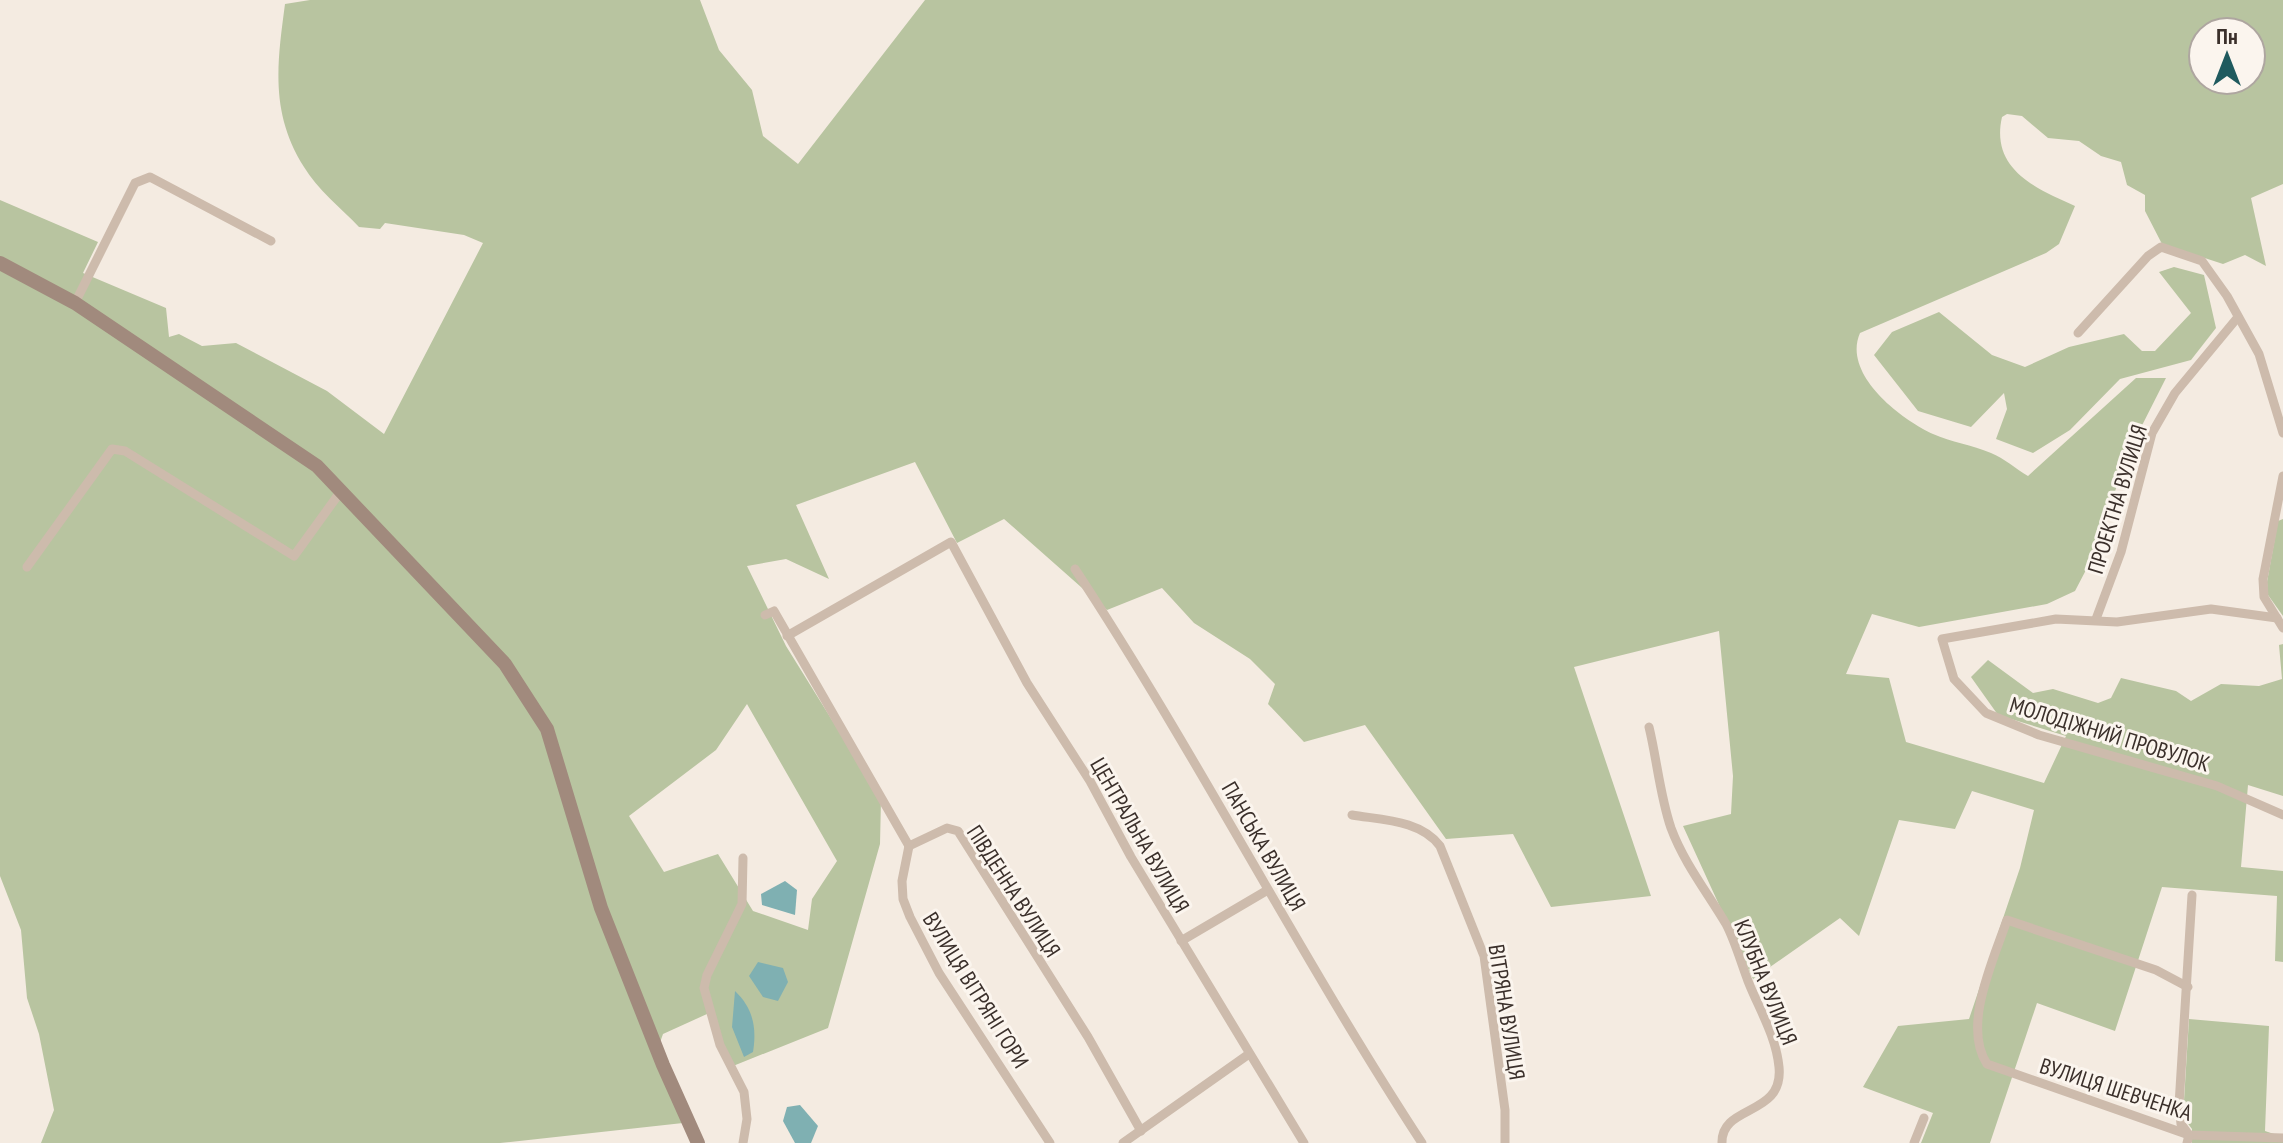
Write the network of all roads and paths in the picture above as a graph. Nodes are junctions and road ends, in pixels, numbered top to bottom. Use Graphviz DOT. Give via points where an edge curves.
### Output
graph roads {
  1 [pos="271,241"];
  2 [pos="0,263"];
  3 [pos="75,303"];
  4 [pos="2238,317"];
  5 [pos="2078,333"];
  6 [pos="2283,433"];
  7 [pos="2283,476"];
  8 [pos="341,491"];
  9 [pos="27,567"];
  10 [pos="1075,569"];
  11 [pos="765,615"];
  12 [pos="2277,618"];
  13 [pos="2096,619"];
  14 [pos="2283,628"];
  15 [pos="787,636"];
  16 [pos="1649,727"];
  17 [pos="1352,815"];
  18 [pos="2283,815"];
  19 [pos="909,846"];
  20 [pos="743,858"];
  21 [pos="1266,891"];
  22 [pos="2192,895"];
  23 [pos="1181,941"];
  24 [pos="2188,987"];
  25 [pos="1249,1054"];
  26 [pos="1924,1118"];
  27 [pos="1141,1131"];
  28 [pos="2283,1138"];
  29 [pos="2188,1139"];
  30 [pos="698,1143"];
  31 [pos="743,1143"];
  32 [pos="1050,1143"];
  33 [pos="1123,1143"];
  34 [pos="1304,1143"];
  35 [pos="1422,1143"];
  36 [pos="1505,1143"];
  37 [pos="1722,1143"];
  38 [pos="1914,1143"];
  1 -- 3 [label="street" via="150,177 142,178"];
  2 -- 3 [label="street"];
  3 -- 8 [label="street" via="317,466"];
  4 -- 5 [label="street" via="2202,261 2161,247"];
  4 -- 6 [label="street" via="2259,354"];
  4 -- 13 [label="street, ПРОЕКТНА ВУЛИЦЯ" via="2175,393 2152,433 2121,552"];
  7 -- 12 [label="street" via="2263,579 2264,597"];
  8 -- 9 [label="street" via="294,556 125,451 112,449"];
  8 -- 30 [label="street" via="505,664 547,729 601,908"];
  10 -- 21 [label="street, ПАНСЬКА ВУЛИЦЯ" via="1134,656"];
  11 -- 15 [label="street" via="774,611"];
  12 -- 13 [label="street" via="2211,609 2139,620"];
  12 -- 14 [label="street"];
  13 -- 18 [label="street, МОЛОДІЖНИЙ ПРОВУЛОК" via="2056,619 1942,639 1954,679 1986,713 2039,735 2217,786"];
  15 -- 19 [label="street"];
  15 -- 23 [label="street, ЦЕНТРАЛЬНА ВУЛИЦЯ" via="951,542 1027,683"];
  16 -- 37 [label="street, КЛУБНА ВУЛИЦЯ" via="1671,828 1690,869 1727,925 1779,1066 1773,1095 1733,1119"];
  17 -- 36 [label="street, ВІТРЯНА ВУЛИЦЯ" via="1420,829 1440,846 1484,956"];
  19 -- 27 [label="street, ПІВДЕННА ВУЛИЦЯ" via="947,828 958,831"];
  19 -- 32 [label="street, ВУЛИЦЯ ВІТРЯНІ ГОРИ" via="902,881 910,917 939,973"];
  20 -- 31 [label="street" via="742,904 704,988 720,1045 744,1092"];
  21 -- 23 [label="street"];
  21 -- 35 [label="street, ПАНСЬКА ВУЛИЦЯ"];
  22 -- 24 [label="street"];
  23 -- 25 [label="street, ЦЕНТРАЛЬНА ВУЛИЦЯ"];
  24 -- 29 [label="street" via="2179,1105"];
  24 -- 29 [label="street, ВУЛИЦЯ ШЕВЧЕНКА" via="2156,970 2007,920 1977,1035 1987,1064"];
  25 -- 27 [label="street"];
  25 -- 34 [label="street, ЦЕНТРАЛЬНА ВУЛИЦЯ"];
  26 -- 38 [label="street"];
  27 -- 33 [label="street"];
  28 -- 29 [label="street, ВУЛИЦЯ ШЕВЧЕНКА"];
}
